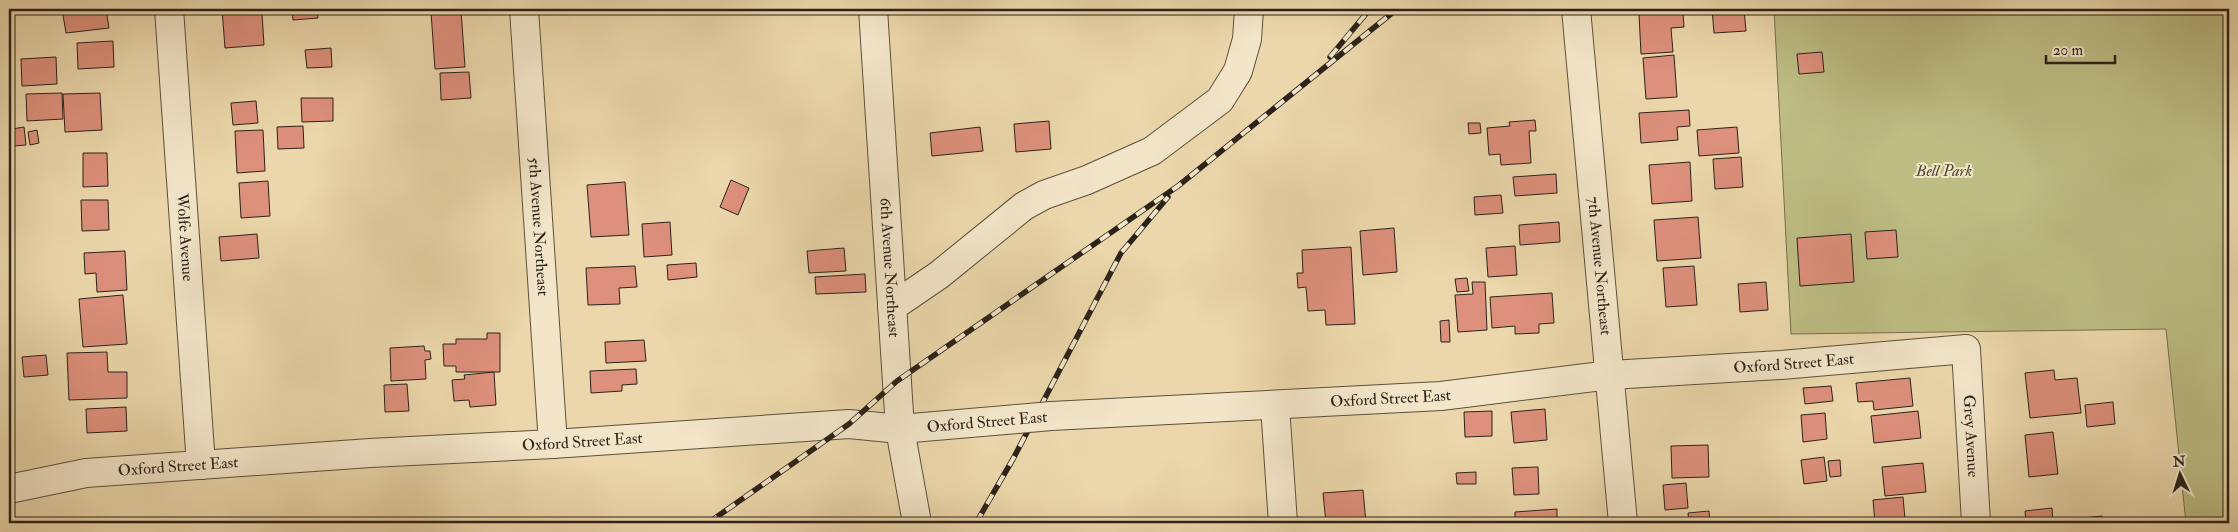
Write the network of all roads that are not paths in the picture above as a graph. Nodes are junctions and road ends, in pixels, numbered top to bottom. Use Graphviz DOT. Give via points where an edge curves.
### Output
graph roads {
  1 [pos="169,9"];
  2 [pos="524,9"];
  3 [pos="873,9"];
  4 [pos="1249,9"];
  5 [pos="1576,9"];
  6 [pos="892,307"];
  7 [pos="1966,349"];
  8 [pos="1610,375"];
  9 [pos="1275,406"];
  10 [pos="900,429"];
  11 [pos="553,444"];
  12 [pos="200,464"];
  13 [pos="9,489"];
  14 [pos="917,523"];
  15 [pos="1283,523"];
  16 [pos="1623,523"];
  17 [pos="1976,523"];
  1 -- 12 [label="street, Wolfe Avenue"];
  2 -- 11 [label="street, 5th Avenue Northeast"];
  3 -- 6 [label="street, 6th Avenue Northeast"];
  4 -- 6 [label="street" via="1247,39 1238,71 1220,100 1152,150 1024,206 939,275"];
  5 -- 8 [label="street, 7th Avenue Northeast"];
  6 -- 10 [label="street, 6th Avenue Northeast"];
  7 -- 8 [label="street, Oxford Street East"];
  7 -- 17 [label="street, Grey Avenue"];
  8 -- 9 [label="street, Oxford Street East" via="1441,396"];
  8 -- 16 [label="street, 7th Avenue Northeast"];
  9 -- 10 [label="street, Oxford Street East, bridge" via="1051,416"];
  9 -- 15 [label="street"];
  10 -- 11 [label="street, Oxford Street East" via="849,424"];
  10 -- 14 [label="street, 6th Avenue Northeast"];
  11 -- 12 [label="street, Oxford Street East"];
  12 -- 13 [label="street, Oxford Street East" via="86,473"];
}
